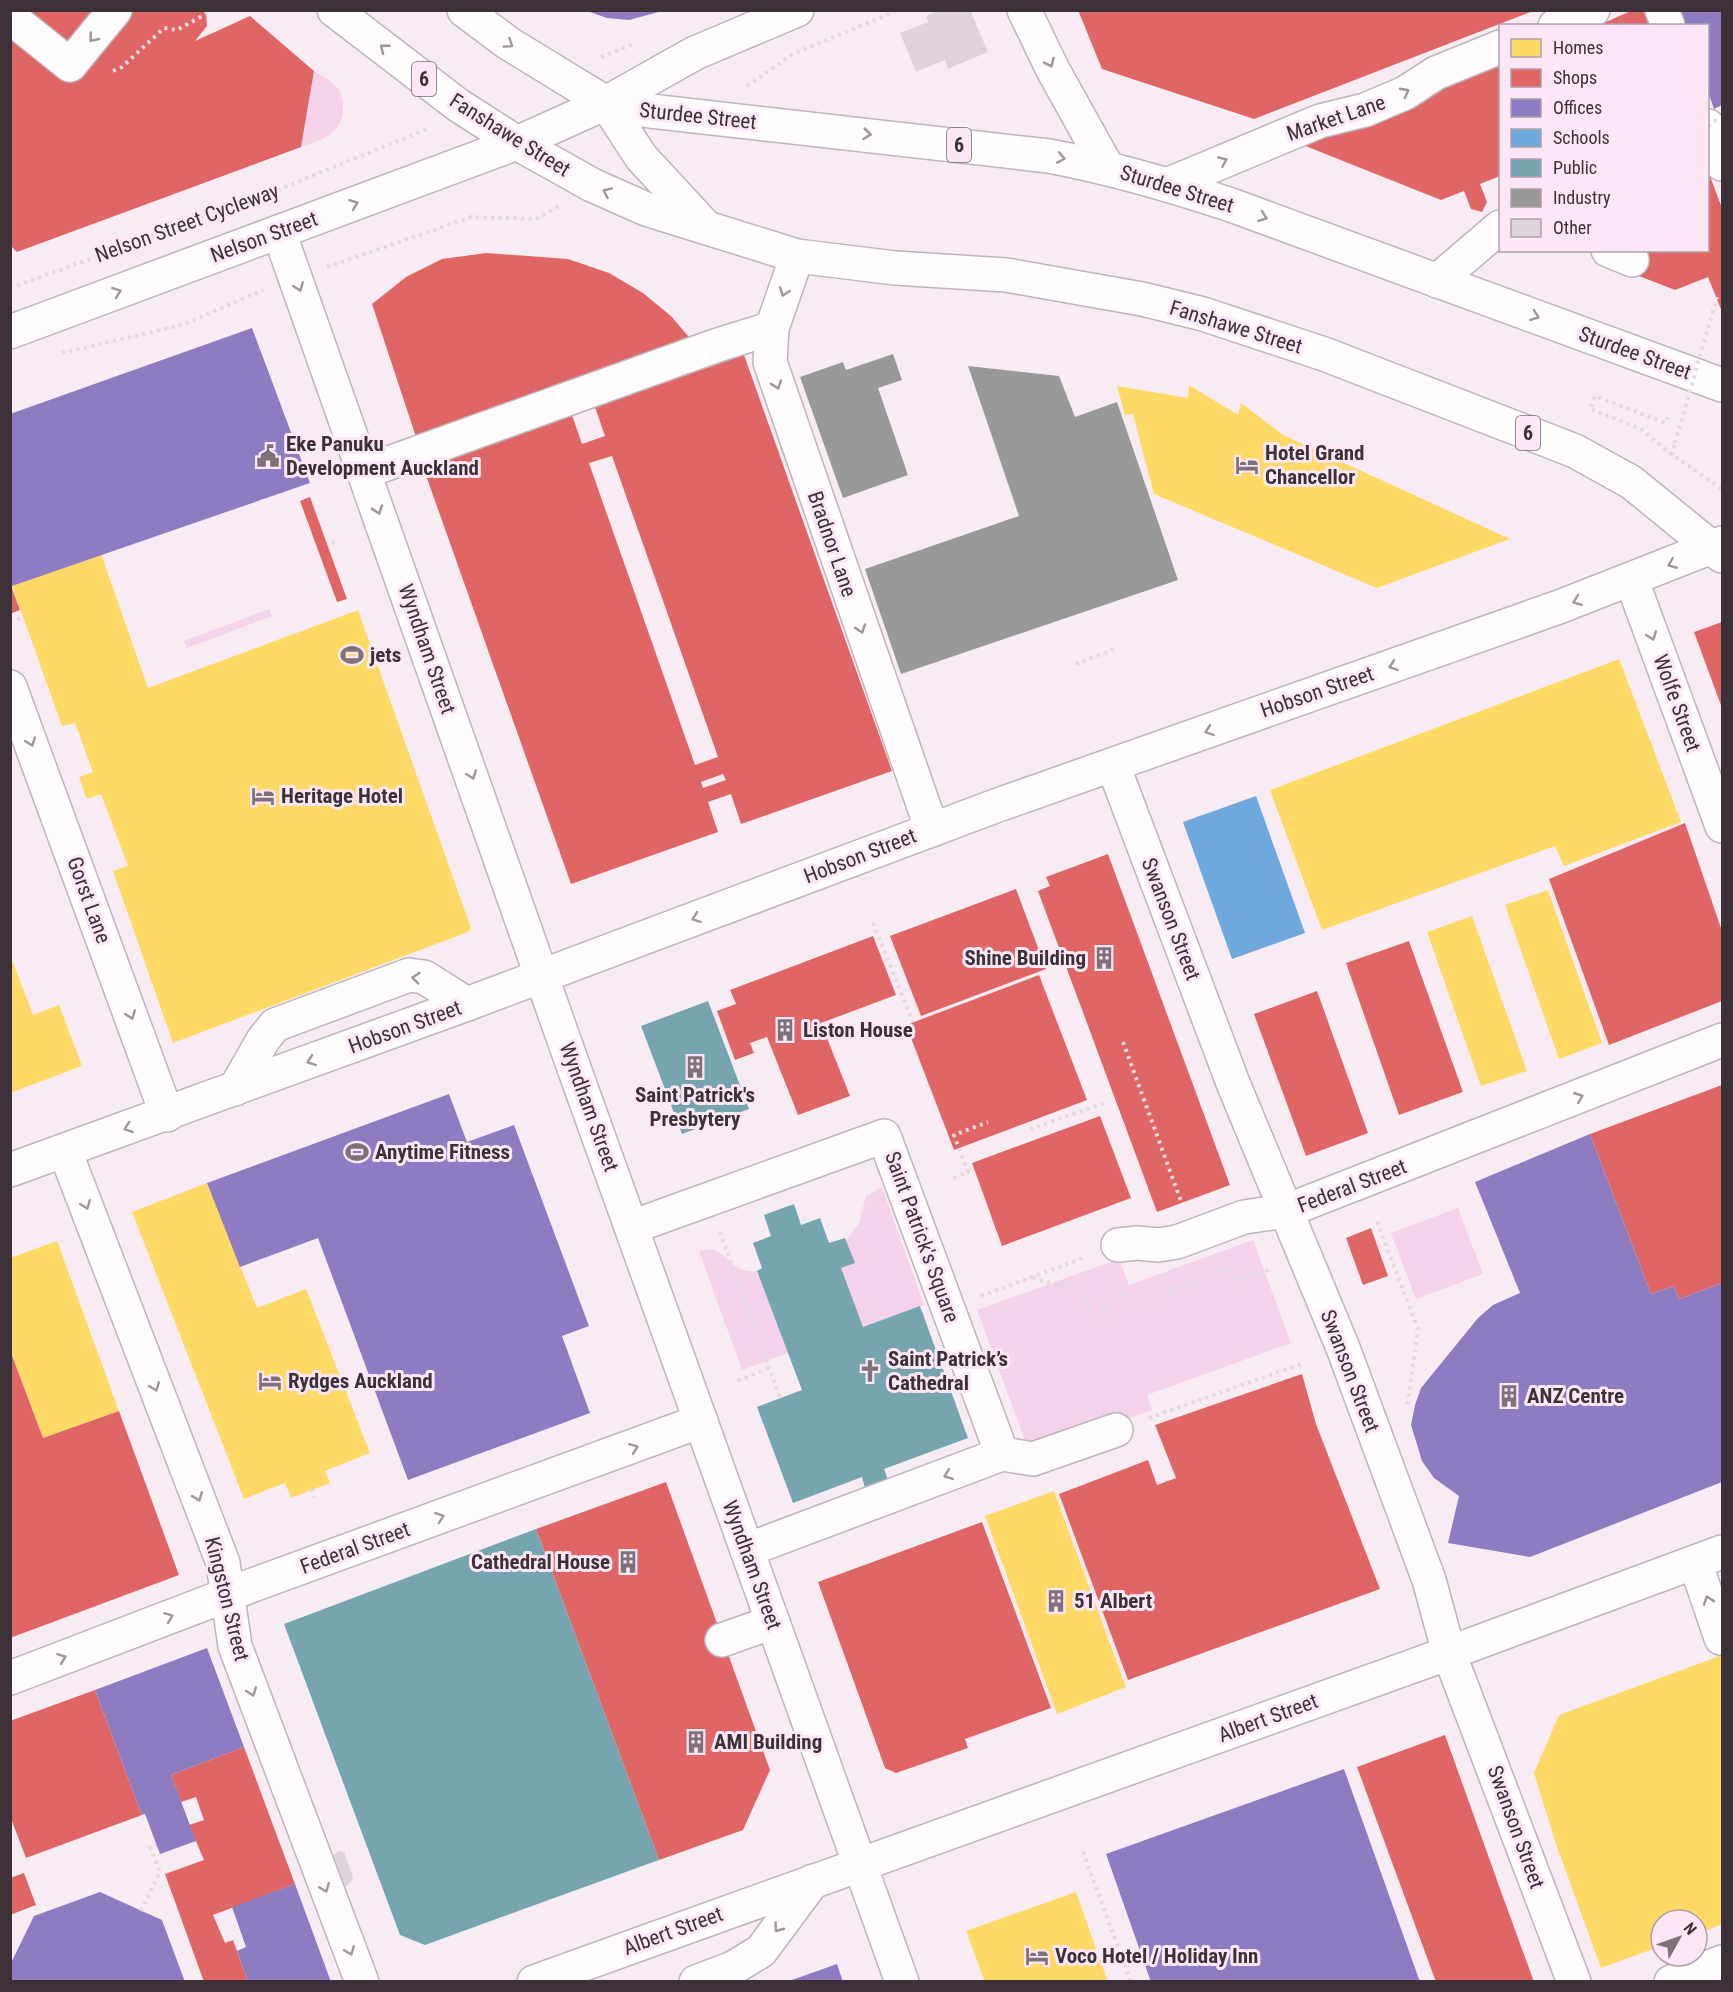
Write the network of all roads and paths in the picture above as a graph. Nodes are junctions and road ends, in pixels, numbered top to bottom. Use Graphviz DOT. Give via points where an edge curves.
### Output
graph roads {
  1 [pos="115,10"];
  2 [pos="334,10"];
  3 [pos="464,10"];
  4 [pos="796,10"];
  5 [pos="898,10"];
  6 [pos="1024,10"];
  7 [pos="1593,10"];
  8 [pos="215,11"];
  9 [pos="10,17"];
  10 [pos="1560,24"];
  11 [pos="177,30"];
  12 [pos="635,44"];
  13 [pos="814,45"];
  14 [pos="1499,47"];
  15 [pos="557,75"];
  16 [pos="606,103"];
  17 [pos="1711,124"];
  18 [pos="517,143"];
  19 [pos="363,157"];
  20 [pos="1722,164"];
  21 [pos="1107,167"];
  22 [pos="1169,184"];
  23 [pos="551,212"];
  24 [pos="705,225"];
  25 [pos="1499,228"];
  26 [pos="279,232"];
  27 [pos="797,256"];
  28 [pos="321,269"];
  29 [pos="1437,281"];
  30 [pos="10,288"];
  31 [pos="267,289"];
  32 [pos="1717,297"];
  33 [pos="772,328"];
  34 [pos="10,332"];
  35 [pos="60,354"];
  36 [pos="1722,385"];
  37 [pos="1668,417"];
  38 [pos="1671,455"];
  39 [pos="364,472"];
  40 [pos="1722,489"];
  41 [pos="338,540"];
  42 [pos="332,543"];
  43 [pos="1719,549"];
  44 [pos="1632,581"];
  45 [pos="23,617"];
  46 [pos="10,622"];
  47 [pos="1114,649"];
  48 [pos="1076,664"];
  49 [pos="10,687"];
  50 [pos="1113,765"];
  51 [pos="1722,826"];
  52 [pos="932,830"];
  53 [pos="873,923"];
  54 [pos="543,976"];
  55 [pos="467,1004"];
  56 [pos="913,1022"];
  57 [pos="1722,1040"];
  58 [pos="1123,1042"];
  59 [pos="235,1089"];
  60 [pos="1105,1103"];
  61 [pos="167,1114"];
  62 [pos="988,1122"];
  63 [pos="1030,1129"];
  64 [pos="65,1151"];
  65 [pos="10,1170"];
  66 [pos="954,1178"];
  67 [pos="708,1199"];
  68 [pos="1286,1211"];
  69 [pos="1377,1222"];
  70 [pos="632,1227"];
  71 [pos="1194,1235"];
  72 [pos="1118,1245"];
  73 [pos="1269,1270"];
  74 [pos="1033,1277"];
  75 [pos="974,1299"];
  76 [pos="1304,1363"];
  77 [pos="769,1368"];
  78 [pos="738,1381"];
  79 [pos="780,1398"];
  80 [pos="1407,1407"];
  81 [pos="1153,1416"];
  82 [pos="701,1422"];
  83 [pos="1116,1430"];
  84 [pos="1002,1454"];
  85 [pos="311,1490"];
  86 [pos="314,1498"];
  87 [pos="747,1550"];
  88 [pos="1709,1557"];
  89 [pos="227,1595"];
  90 [pos="773,1622"];
  91 [pos="1721,1638"];
  92 [pos="722,1640"];
  93 [pos="1449,1653"];
  94 [pos="10,1678"];
  95 [pos="156,1845"];
  96 [pos="1083,1852"];
  97 [pos="860,1865"];
  98 [pos="813,1881"];
  99 [pos="141,1911"];
  100 [pos="1722,1962"];
  101 [pos="362,1982"];
  102 [pos="534,1982"];
  103 [pos="696,1982"];
  104 [pos="902,1982"];
  105 [pos="1131,1982"];
  106 [pos="1574,1982"];
  107 [pos="1671,1982"];
  1 -- 9 [label="street, one-way" via="70,65"];
  18 -- 2 [label="street, Fanshawe Street / 6, one-way" via="458,105"];
  3 -- 15 [label="street, Fanshawe Street / 6, one-way"];
  4 -- 16 [label="street, Nelson Street" via="695,54"];
  5 -- 13 [label="path"];
  6 -- 21 [label="street, one-way"];
  7 -- 10 [label="street"];
  8 -- 11 [label="path"];
  12 -- 15 [label="path"];
  22 -- 14 [label="street, Market Lane, one-way" via="1320,121 1365,110 1405,93 1436,73"];
  15 -- 16 [label="street, Fanshawe Street / 6"];
  16 -- 18 [label="street, Nelson Street"];
  16 -- 21 [label="street, Sturdee Street / 6, one-way" via="654,112 1049,156"];
  16 -- 24 [label="street, Fanshawe Street / 6" via="641,157"];
  17 -- 20 [label="street"];
  24 -- 18 [label="street, Fanshawe Street / 6, one-way" via="646,209 592,185"];
  26 -- 18 [label="street, Nelson Street, one-way"];
  19 -- 30 [label="path, Nelson Street Cycleway"];
  21 -- 22 [label="street, Sturdee Street / 6"];
  22 -- 29 [label="street, Sturdee Street / 6, one-way"];
  23 -- 28 [label="path" via="536,219 471,217"];
  24 -- 27 [label="street, Fanshawe Street / 6"];
  25 -- 29 [label="street"];
  34 -- 26 [label="street, Nelson Street, one-way"];
  26 -- 39 [label="street, Wyndham Street, one-way"];
  27 -- 33 [label="street, Bradnor Lane, one-way"];
  27 -- 43 [label="street, Fanshawe Street / 6" via="895,268 1006,274 1203,314 1324,354 1575,451 1630,482"];
  29 -- 36 [label="street, Sturdee Street / 6, one-way"];
  31 -- 35 [label="path" via="182,325"];
  32 -- 38 [label="path, bridge"];
  33 -- 39 [label="street"];
  33 -- 52 [label="street, Bradnor Lane, one-way" via="770,362"];
  37 -- 38 [label="path" via="1665,423 1595,396 1590,409 1641,429"];
  38 -- 40 [label="path"];
  39 -- 54 [label="street, Wyndham Street, one-way"];
  41 -- 42 [label="path"];
  43 -- 44 [label="street, Hobson Street, one-way"];
  44 -- 50 [label="street, Hobson Street, one-way"];
  44 -- 51 [label="street, Wolfe Street, one-way"];
  45 -- 46 [label="path"];
  47 -- 48 [label="path"];
  49 -- 61 [label="street, Gorst Lane, one-way"];
  50 -- 52 [label="street, Hobson Street"];
  50 -- 68 [label="street, Swanson Street" via="1233,1083"];
  52 -- 54 [label="street, Hobson Street, one-way"];
  53 -- 56 [label="path"];
  54 -- 55 [label="street, Hobson Street"];
  54 -- 70 [label="street, Wyndham Street"];
  55 -- 59 [label="street, Hobson Street, one-way"];
  55 -- 59 [label="street, one-way" via="424,977 409,975 275,1025"];
  68 -- 57 [label="street, Federal Street, one-way"];
  58 -- 71 [label="path"];
  59 -- 61 [label="street, Hobson Street"];
  60 -- 63 [label="path"];
  61 -- 64 [label="street, Hobson Street, one-way"];
  62 -- 66 [label="path" via="954,1135 968,1172"];
  64 -- 65 [label="street, Hobson Street"];
  64 -- 89 [label="street, Kingston Street, one-way" via="223,1563"];
  67 -- 70 [label="street, Saint Patrick's Square"];
  67 -- 77 [label="path"];
  67 -- 84 [label="street, Saint Patrick's Square" via="884,1136"];
  68 -- 71 [label="street, Federal Street" via="1244,1217"];
  68 -- 93 [label="street, Swanson Street" via="1343,1348 1430,1580"];
  69 -- 80 [label="path" via="1418,1329"];
  70 -- 82 [label="street, Wyndham Street"];
  71 -- 72 [label="street, Federal Street" via="1158,1245"];
  72 -- 74 [label="path"];
  73 -- 74 [label="path" via="1235,1281 1230,1268 1132,1306 1127,1293 1103,1301 1106,1314 1094,1321 1080,1292 1067,1286 1044,1284"];
  74 -- 75 [label="path"];
  76 -- 81 [label="path"];
  77 -- 78 [label="path"];
  77 -- 79 [label="path"];
  82 -- 87 [label="street, Wyndham Street"];
  89 -- 82 [label="street, Federal Street, one-way"];
  83 -- 84 [label="street" via="1033,1459"];
  84 -- 87 [label="street, one-way"];
  85 -- 86 [label="path"];
  87 -- 90 [label="street, Wyndham Street"];
  91 -- 88 [label="street, one-way"];
  88 -- 93 [label="street, Albert Street"];
  94 -- 89 [label="street, Federal Street, one-way"];
  89 -- 101 [label="street, Kingston Street, one-way" via="235,1646"];
  90 -- 92 [label="street"];
  90 -- 97 [label="street, Wyndham Street"];
  93 -- 97 [label="street, Albert Street"];
  93 -- 106 [label="street, Swanson Street"];
  95 -- 99 [label="path" via="150,1847 160,1872"];
  96 -- 105 [label="path"];
  97 -- 98 [label="street, Albert Street"];
  97 -- 104 [label="street, Wyndham Street"];
  98 -- 102 [label="street, Albert Street"];
  98 -- 103 [label="street, one-way" via="761,1951 733,1968"];
  100 -- 107 [label="street"];
}
